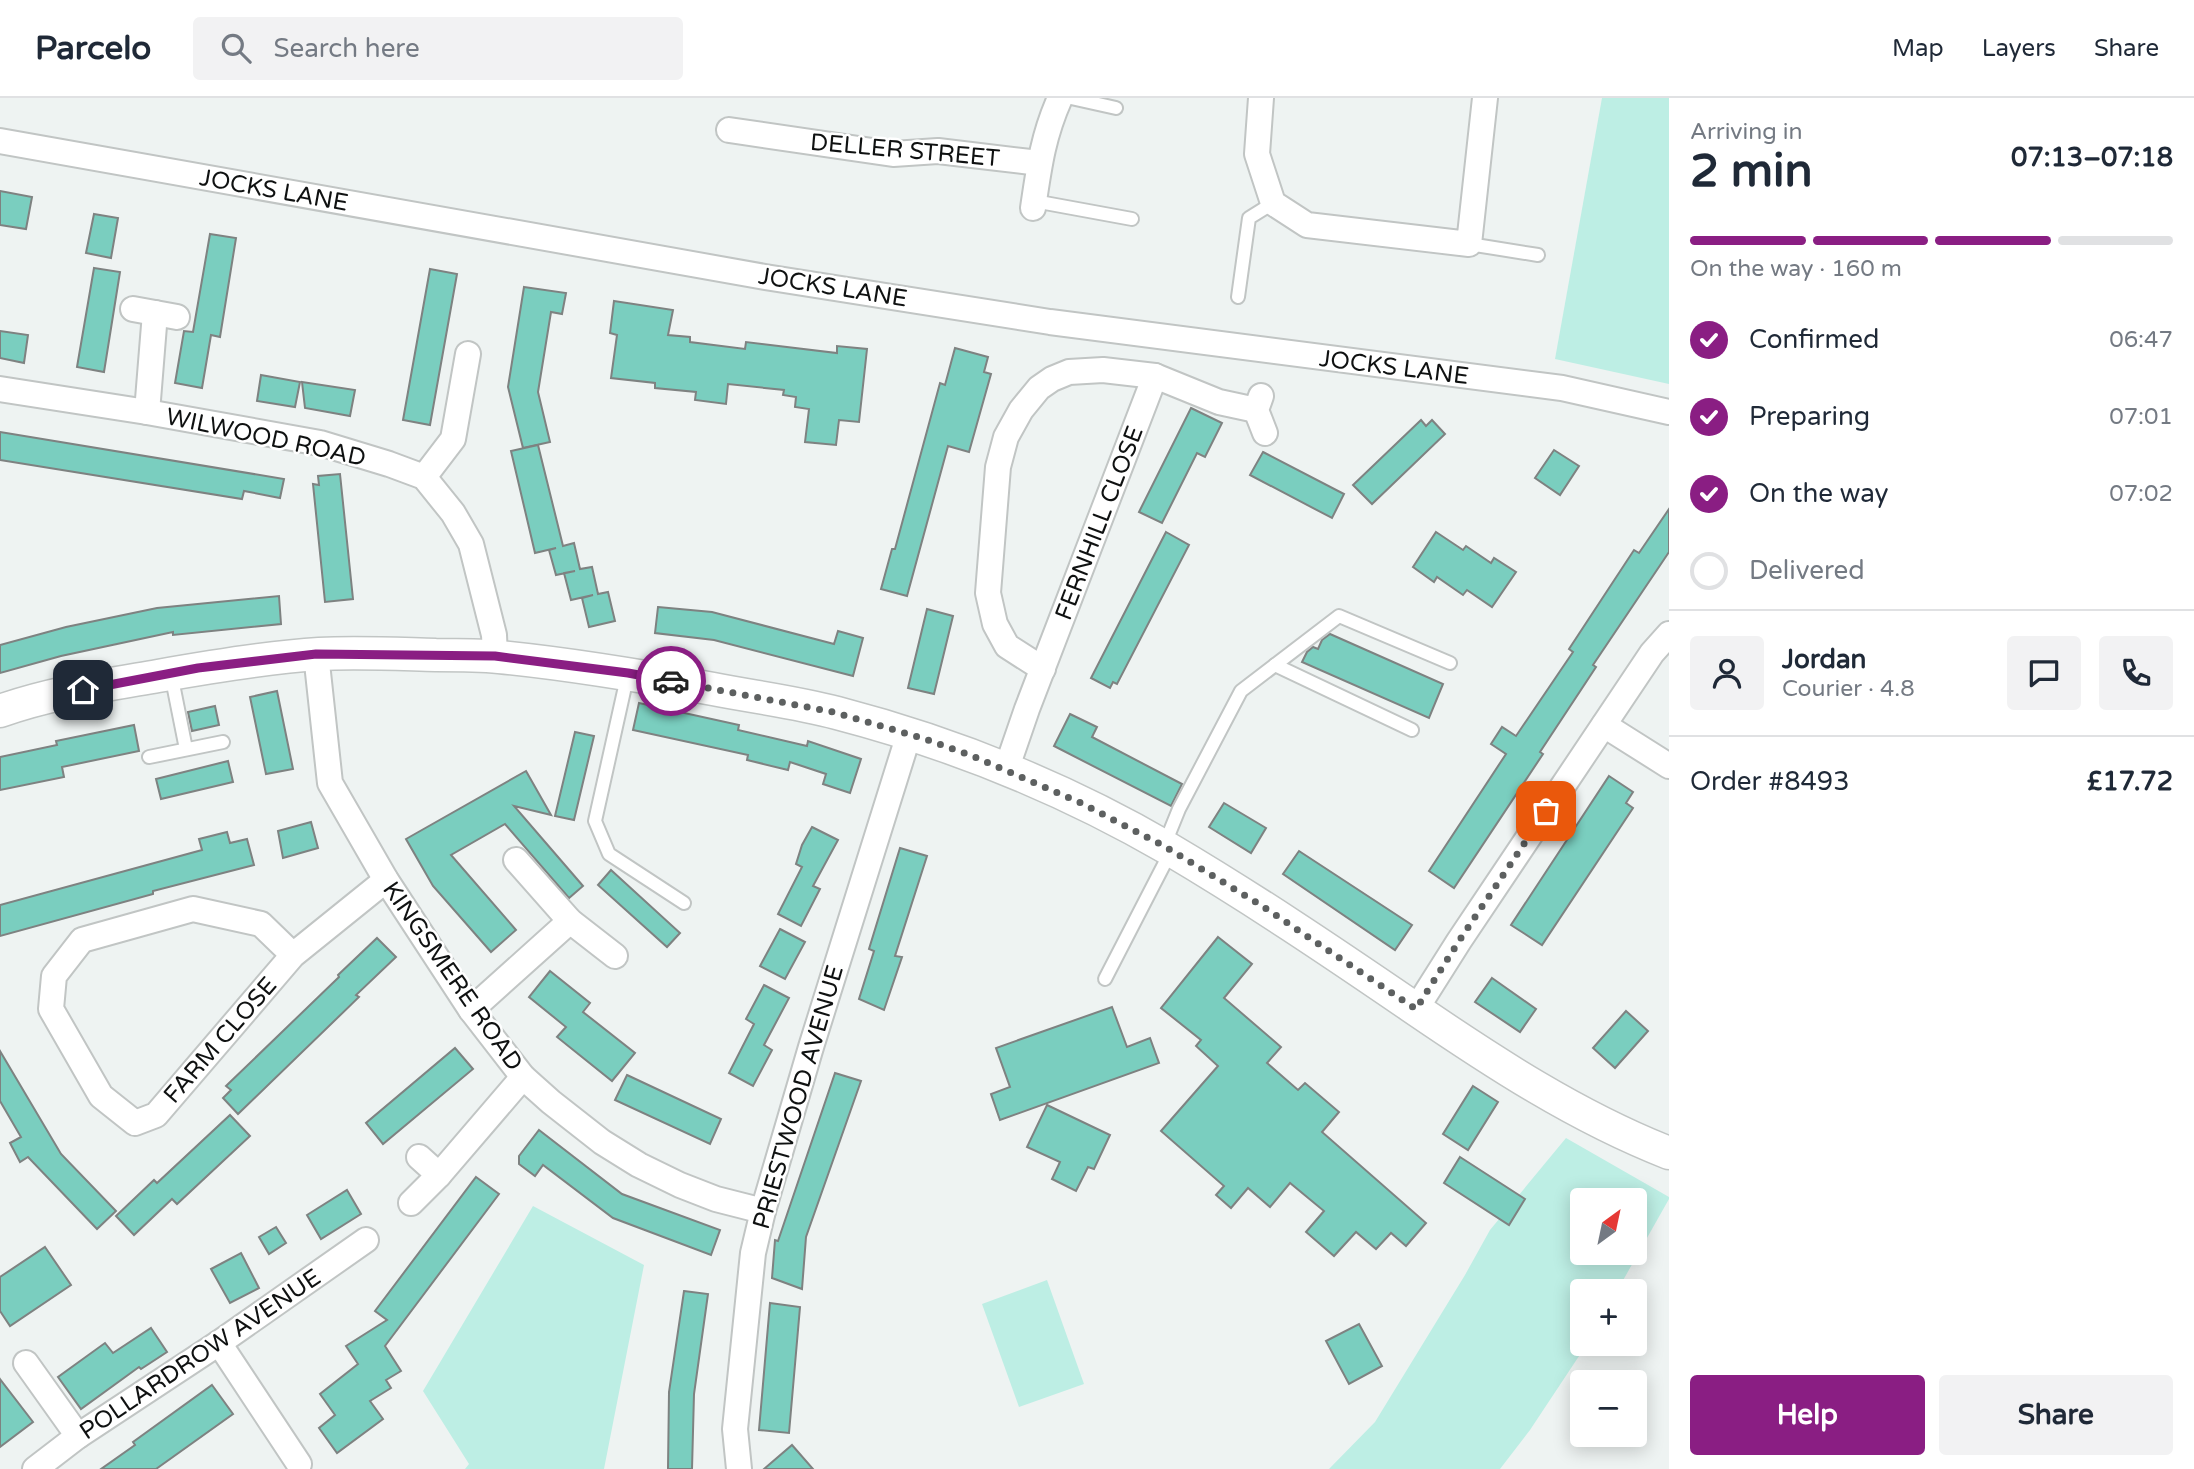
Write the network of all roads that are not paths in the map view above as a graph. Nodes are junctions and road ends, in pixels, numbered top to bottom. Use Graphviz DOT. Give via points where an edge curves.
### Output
graph roads {
  1 [pos="1060,98"];
  2 [pos="1071,98"];
  3 [pos="1261,98"];
  4 [pos="1485,98"];
  5 [pos="1115,108"];
  6 [pos="729,130"];
  7 [pos="0,141"];
  8 [pos="1040,163"];
  9 [pos="1273,203"];
  10 [pos="1034,204"];
  11 [pos="1132,219"];
  12 [pos="1469,244"];
  13 [pos="1538,255"];
  14 [pos="1238,297"];
  15 [pos="155,313"];
  16 [pos="468,354"];
  17 [pos="1155,376"];
  18 [pos="0,389"];
  19 [pos="147,412"];
  20 [pos="1669,412"];
  21 [pos="1261,413"];
  22 [pos="424,477"];
  23 [pos="1669,634"];
  24 [pos="316,654"];
  25 [pos="495,656"];
  26 [pos="1450,663"];
  27 [pos="1275,665"];
  28 [pos="1043,669"];
  29 [pos="171,673"];
  30 [pos="628,673"];
  31 [pos="0,711"];
  32 [pos="1604,725"];
  33 [pos="1412,730"];
  34 [pos="909,734"];
  35 [pos="223,742"];
  36 [pos="186,749"];
  37 [pos="149,757"];
  38 [pos="1669,766"];
  39 [pos="1006,771"];
  40 [pos="1168,848"];
  41 [pos="516,860"];
  42 [pos="386,880"];
  43 [pos="684,903"];
  44 [pos="570,921"];
  45 [pos="293,955"];
  46 [pos="615,956"];
  47 [pos="1105,979"];
  48 [pos="1416,1009"];
  49 [pos="471,1010"];
  50 [pos="523,1077"];
  51 [pos="1669,1153"];
  52 [pos="419,1157"];
  53 [pos="439,1175"];
  54 [pos="411,1203"];
  55 [pos="762,1211"];
  56 [pos="366,1240"];
  57 [pos="219,1343"];
  58 [pos="26,1363"];
  59 [pos="78,1436"];
  60 [pos="304,1462"];
  61 [pos="35,1469"];
  62 [pos="739,1469"];
  1 -- 8 [label="street"];
  2 -- 5 [label="lane"];
  3 -- 9 [label="street" via="1257,154"];
  4 -- 12 [label="street"];
  6 -- 8 [label="street, DELLER STREET" via="892,154 938,151"];
  7 -- 20 [label="street, JOCKS LANE" via="779,279 1050,322 1562,388"];
  8 -- 10 [label="street"];
  9 -- 12 [label="street" via="1307,225"];
  9 -- 14 [label="lane" via="1249,218"];
  10 -- 11 [label="lane"];
  12 -- 13 [label="lane"];
  15 -- 19 [label="street, WILWOOD ROAD"];
  16 -- 22 [label="street" via="453,439"];
  17 -- 21 [label="street"];
  17 -- 28 [label="street, FERNHILL CLOSE"];
  17 -- 28 [label="street" via="1069,372 1039,388 1006,437 998,467 988,593 995,624 1007,646"];
  18 -- 19 [label="street, WILWOOD ROAD"];
  19 -- 22 [label="street, WILWOOD ROAD" via="320,443"];
  22 -- 25 [label="street" via="471,544 495,635"];
  23 -- 32 [label="street"];
  24 -- 25 [label="street"];
  24 -- 29 [label="street"];
  24 -- 42 [label="street, KINGSMERE ROAD" via="330,783"];
  25 -- 30 [label="street"];
  26 -- 27 [label="lane" via="1339,616"];
  27 -- 33 [label="lane"];
  27 -- 40 [label="lane" via="1241,691 1189,787"];
  28 -- 39 [label="street, FERNHILL CLOSE"];
  29 -- 31 [label="street"];
  29 -- 36 [label="lane"];
  30 -- 34 [label="street" via="833,712"];
  30 -- 43 [label="lane" via="596,821 609,854"];
  32 -- 38 [label="street"];
  32 -- 48 [label="street"];
  34 -- 39 [label="street"];
  34 -- 55 [label="street, PRIESTWOOD AVENUE"];
  35 -- 36 [label="lane"];
  36 -- 37 [label="lane"];
  39 -- 40 [label="street"];
  40 -- 47 [label="lane"];
  40 -- 48 [label="street"];
  41 -- 44 [label="street"];
  42 -- 45 [label="street, FARM CLOSE"];
  42 -- 49 [label="street, KINGSMERE ROAD"];
  44 -- 46 [label="street"];
  44 -- 49 [label="street"];
  45 -- 45 [label="street, FARM CLOSE" via="156,1115 135,1123 101,1096 51,1009 54,976 82,940 193,909 261,924"];
  48 -- 51 [label="street" via="1560,1101"];
  49 -- 50 [label="street, KINGSMERE ROAD"];
  50 -- 53 [label="street"];
  50 -- 55 [label="street, KINGSMERE ROAD" via="592,1134 639,1165 716,1199"];
  52 -- 53 [label="street"];
  53 -- 54 [label="street"];
  55 -- 62 [label="street, PRIESTWOOD AVENUE" via="753,1253 737,1415"];
  56 -- 57 [label="street, POLLARDROW AVENUE"];
  57 -- 59 [label="street, POLLARDROW AVENUE"];
  57 -- 60 [label="street"];
  58 -- 59 [label="street"];
  59 -- 61 [label="street, POLLARDROW AVENUE"];
}
